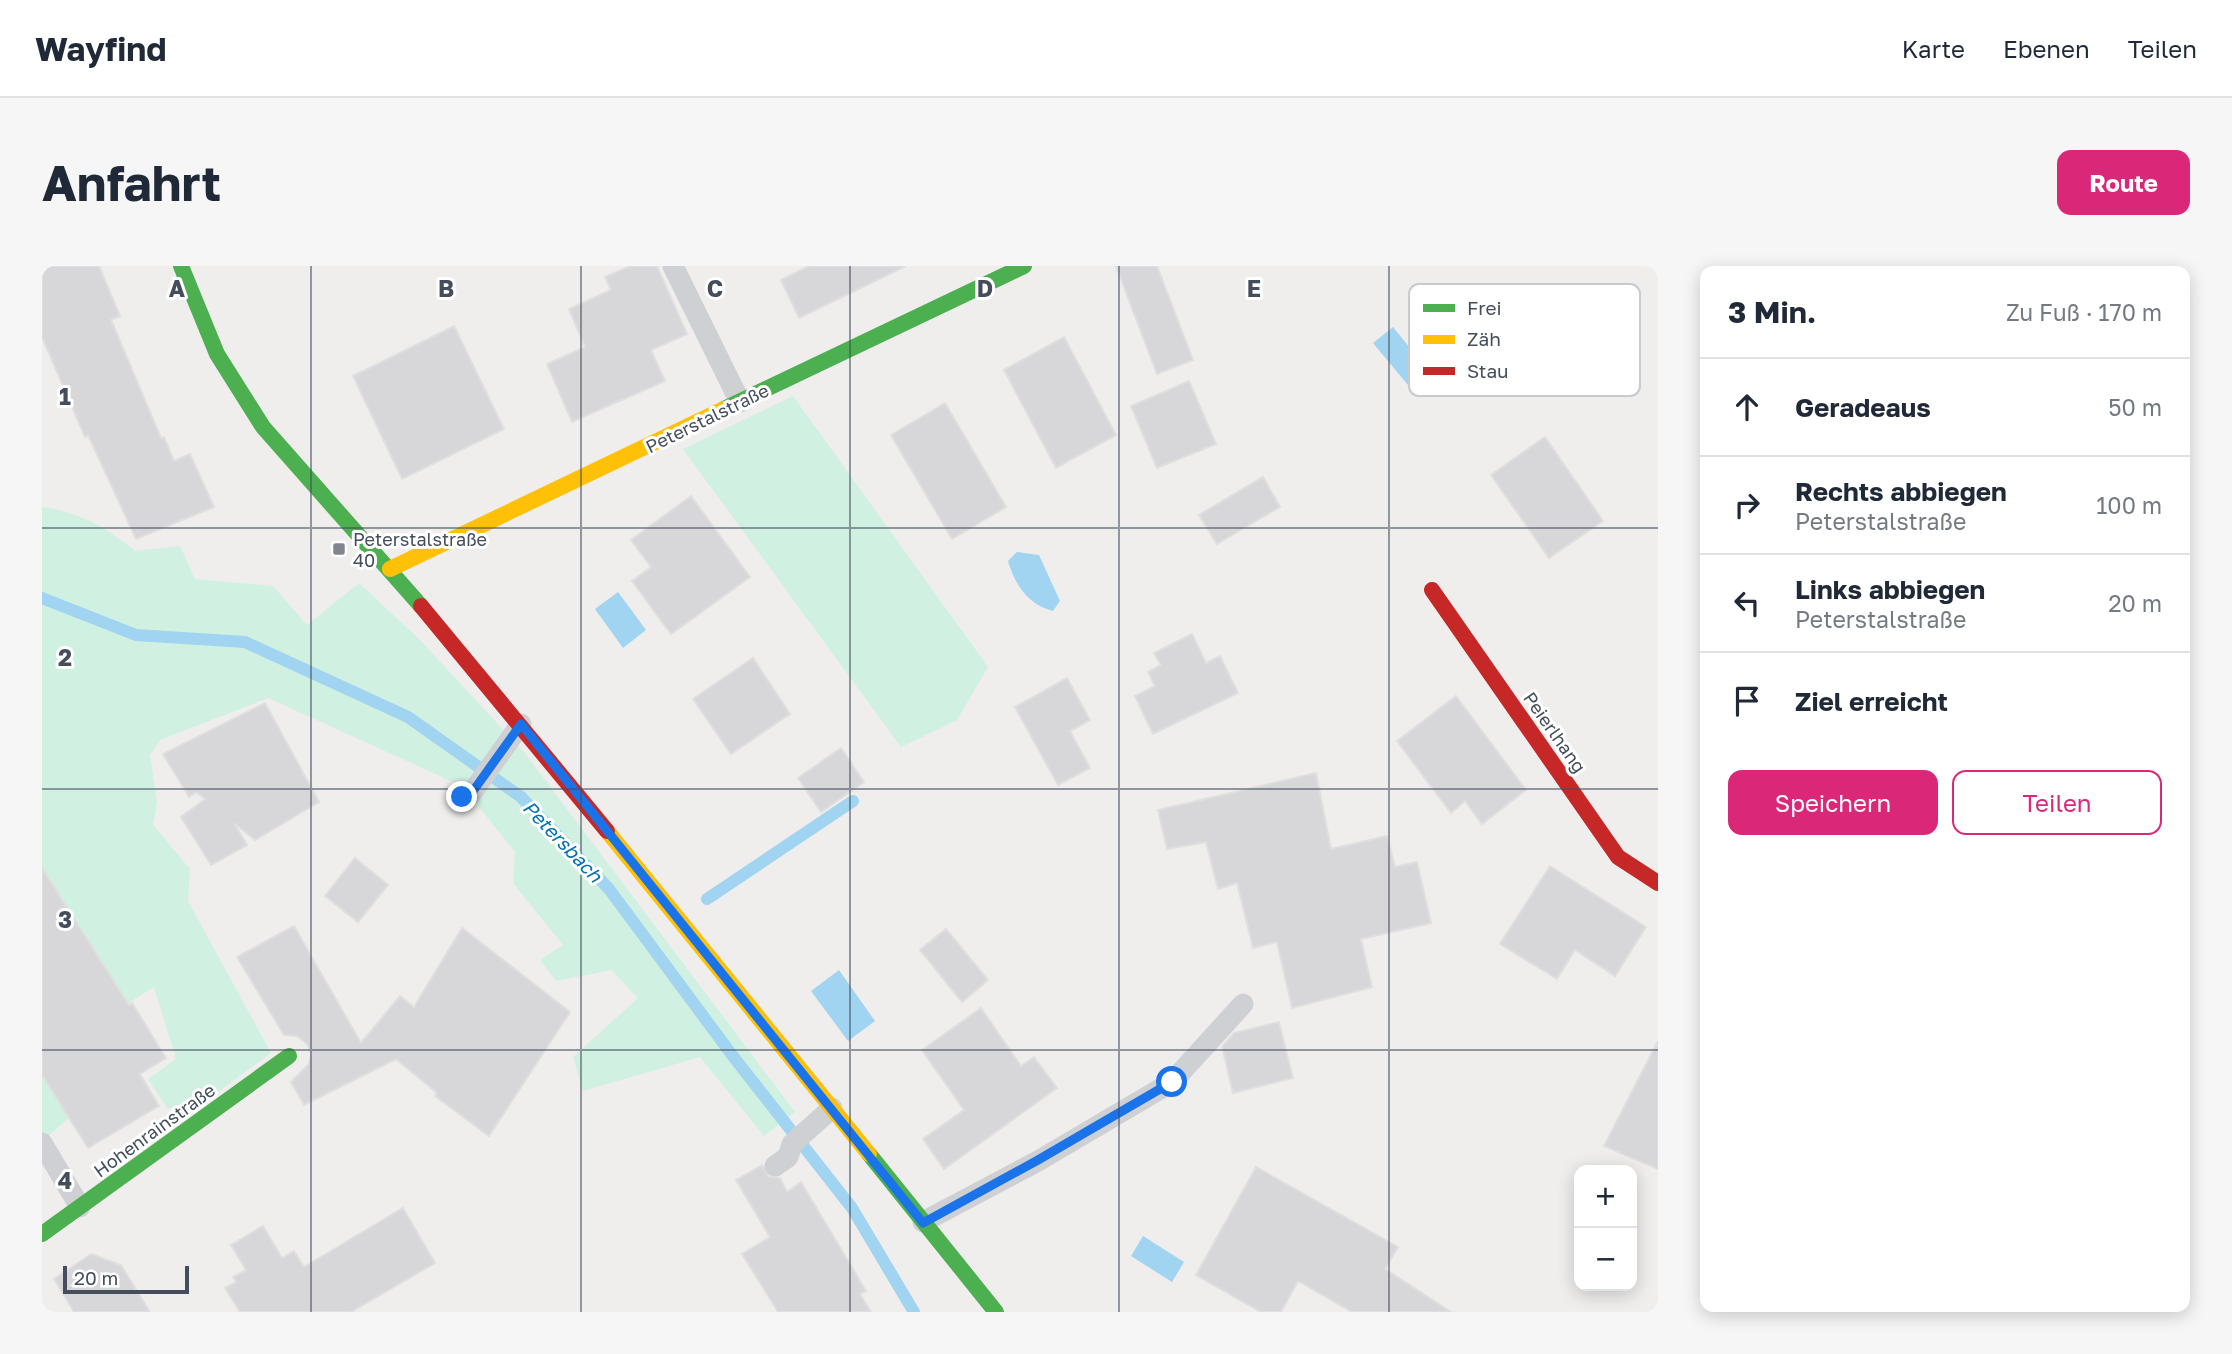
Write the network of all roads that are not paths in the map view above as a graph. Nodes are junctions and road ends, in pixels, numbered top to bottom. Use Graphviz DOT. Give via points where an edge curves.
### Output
graph roads {
  1 [pos="181,266"];
  2 [pos="673,266"];
  3 [pos="1024,266"];
  4 [pos="740,402"];
  5 [pos="390,569"];
  6 [pos="1433,590"];
  7 [pos="521,724"];
  8 [pos="462,797"];
  9 [pos="1658,883"];
  10 [pos="1243,1004"];
  11 [pos="289,1056"];
  12 [pos="832,1108"];
  13 [pos="42,1143"];
  14 [pos="775,1166"];
  15 [pos="80,1207"];
  16 [pos="923,1223"];
  17 [pos="42,1234"];
  18 [pos="996,1312"];
  1 -- 5 [label="street" via="217,354 262,428"];
  2 -- 4 [label="lane"];
  3 -- 4 [label="street, Peterstalstraße"];
  4 -- 5 [label="street, Peterstalstraße"];
  5 -- 7 [label="street"];
  6 -- 9 [label="street, Peierlhang" via="1618,857"];
  7 -- 8 [label="lane" via="471,794"];
  7 -- 12 [label="street"];
  10 -- 16 [label="lane" via="1172,1082"];
  11 -- 15 [label="street, Hohenrainstraße"];
  12 -- 14 [label="lane" via="792,1143 788,1157"];
  12 -- 16 [label="street"];
  13 -- 15 [label="lane"];
  15 -- 17 [label="street, Hohenrainstraße"];
  16 -- 18 [label="street"];
}
